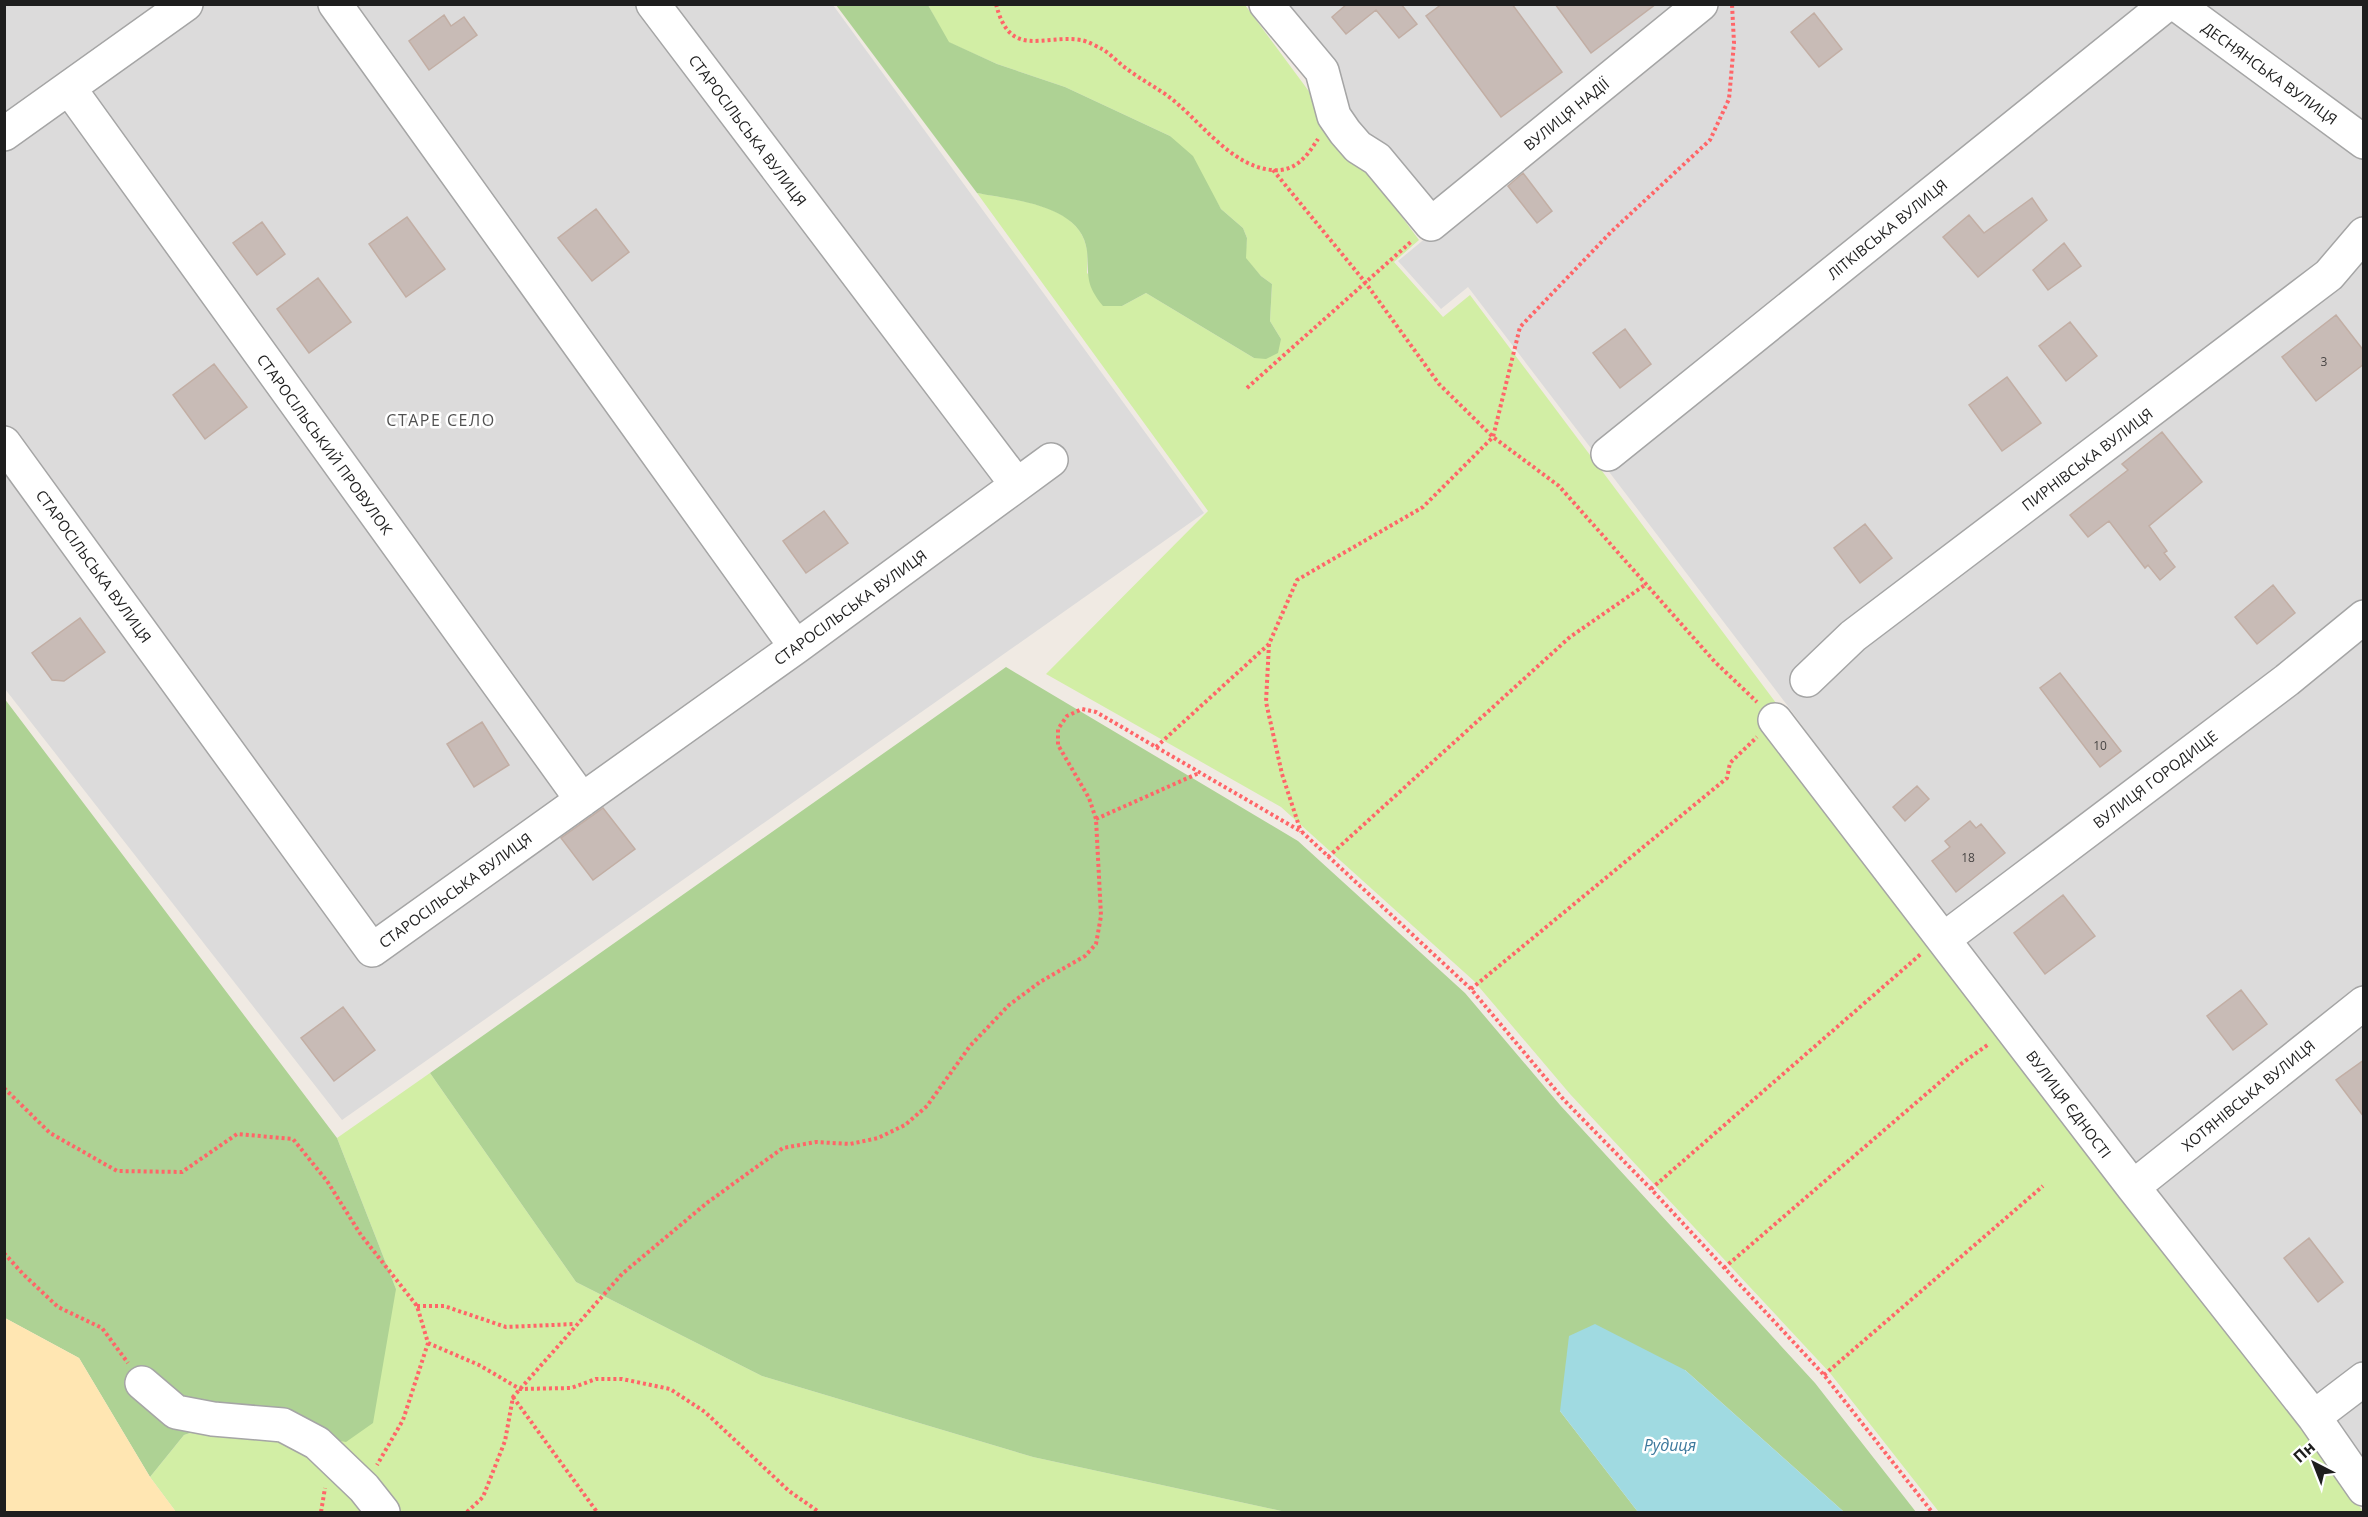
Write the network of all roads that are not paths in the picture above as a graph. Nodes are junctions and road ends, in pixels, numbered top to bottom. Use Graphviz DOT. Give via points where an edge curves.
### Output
graph roads {
  1 [pos="186,4"];
  2 [pos="653,4"];
  3 [pos="1266,4"];
  4 [pos="1701,4"];
  5 [pos="2167,4"];
  6 [pos="2176,4"];
  7 [pos="338,5"];
  8 [pos="69,88"];
  9 [pos="4,134"];
  10 [pos="2363,140"];
  11 [pos="2364,234"];
  12 [pos="4,443"];
  13 [pos="1608,454"];
  14 [pos="1051,460"];
  15 [pos="1017,484"];
  16 [pos="2364,617"];
  17 [pos="796,647"];
  18 [pos="1807,680"];
  19 [pos="1775,720"];
  20 [pos="582,800"];
  21 [pos="1943,937"];
  22 [pos="2364,1003"];
  23 [pos="2133,1187"];
  24 [pos="2364,1379"];
  25 [pos="142,1383"];
  26 [pos="2314,1417"];
  27 [pos="2364,1489"];
  28 [pos="374,1500"];
  1 -- 8 [label="street"];
  2 -- 15 [label="street, СТАРОСІЛЬСЬКА ВУЛИЦЯ"];
  3 -- 4 [label="street, ВУЛИЦЯ НАДІЇ" via="1322,71 1334,116 1358,147 1377,159 1431,224"];
  5 -- 13 [label="street, ЛІТКІВСЬКА ВУЛИЦЯ"];
  6 -- 10 [label="street, ДЕСНЯНСЬКА ВУЛИЦЯ"];
  7 -- 17 [label="street"];
  8 -- 9 [label="street"];
  8 -- 20 [label="street, СТАРОСІЛЬСЬКИЙ ПРОВУЛОК"];
  11 -- 18 [label="street, ПИРНІВСЬКА ВУЛИЦЯ" via="2329,275 1853,636"];
  12 -- 20 [label="street, СТАРОСІЛЬСЬКА ВУЛИЦЯ" via="372,950"];
  14 -- 15 [label="street, СТАРОСІЛЬСЬКА ВУЛИЦЯ"];
  15 -- 17 [label="street, СТАРОСІЛЬСЬКА ВУЛИЦЯ"];
  16 -- 21 [label="street, ВУЛИЦЯ ГОРОДИЩЕ"];
  17 -- 20 [label="street, СТАРОСІЛЬСЬКА ВУЛИЦЯ"];
  19 -- 21 [label="street, ВУЛИЦЯ ЄДНОСТІ"];
  21 -- 23 [label="street, ВУЛИЦЯ ЄДНОСТІ"];
  22 -- 23 [label="street, ХОТЯНІВСЬКА ВУЛИЦЯ"];
  23 -- 26 [label="street, ВУЛИЦЯ ЄДНОСТІ"];
  24 -- 26 [label="street"];
  25 -- 28 [label="street" via="176,1412 283,1425 317,1443"];
  26 -- 27 [label="street, ВУЛИЦЯ ЄДНОСТІ"];
}
